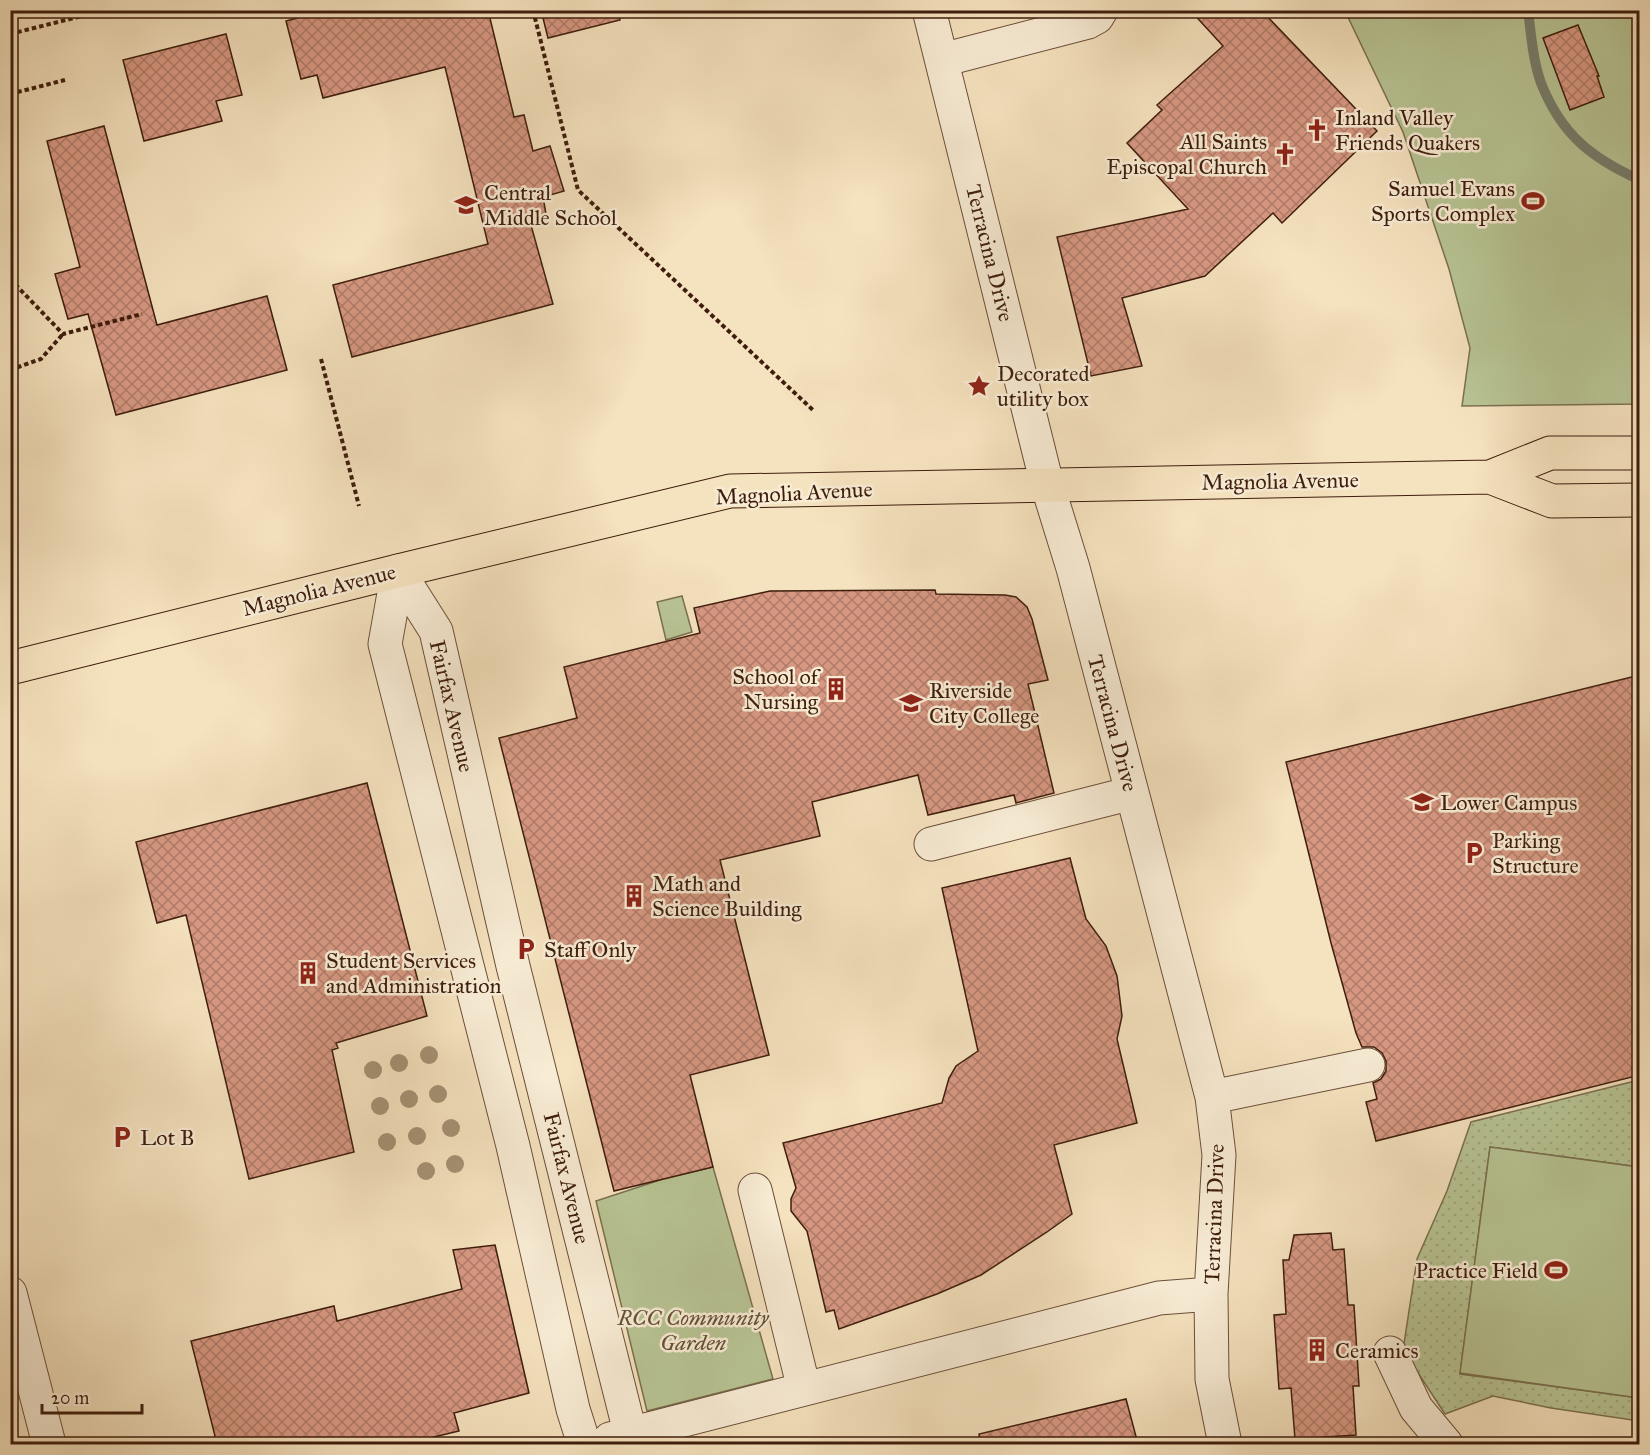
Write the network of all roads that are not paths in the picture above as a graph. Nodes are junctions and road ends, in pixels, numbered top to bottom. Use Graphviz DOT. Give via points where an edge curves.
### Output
graph roads {
  1 [pos="929,10"];
  2 [pos="1101,10"];
  3 [pos="942,60"];
  4 [pos="1640,453"];
  5 [pos="1490,477"];
  6 [pos="1047,484"];
  7 [pos="1640,500"];
  8 [pos="398,570"];
  9 [pos="10,668"];
  10 [pos="1132,793"];
  11 [pos="931,844"];
  12 [pos="490,868"];
  13 [pos="445,879"];
  14 [pos="1368,1065"];
  15 [pos="1212,1097"];
  16 [pos="755,1190"];
  17 [pos="10,1293"];
  18 [pos="1211,1294"];
  19 [pos="1390,1353"];
  20 [pos="804,1389"];
  21 [pos="632,1439"];
  22 [pos="49,1444"];
  23 [pos="586,1444"];
  24 [pos="1225,1444"];
  25 [pos="1446,1444"];
  1 -- 3 [label="street, Terracina Drive"];
  2 -- 3 [label="street" via="1088,22"];
  3 -- 6 [label="street, Terracina Drive"];
  4 -- 5 [label="main road, Magnolia Avenue" via="1550,453"];
  5 -- 6 [label="main road, Magnolia Avenue"];
  5 -- 7 [label="main road, Magnolia Avenue" via="1552,501"];
  6 -- 8 [label="main road, Magnolia Avenue" via="730,492"];
  6 -- 10 [label="street, Terracina Drive"];
  8 -- 9 [label="main road, Magnolia Avenue"];
  8 -- 12 [label="street, Fairfax Avenue" via="436,631"];
  8 -- 13 [label="street, Fairfax Avenue" via="385,644"];
  10 -- 11 [label="street"];
  10 -- 15 [label="street, Terracina Drive"];
  12 -- 13 [label="street"];
  12 -- 21 [label="street, Fairfax Avenue"];
  13 -- 23 [label="street, Fairfax Avenue" via="513,1146 573,1409"];
  14 -- 15 [label="street"];
  15 -- 18 [label="street, Terracina Drive" via="1219,1155"];
  16 -- 20 [label="street"];
  17 -- 22 [label="street"];
  18 -- 20 [label="street" via="1159,1298"];
  18 -- 24 [label="street, Terracina Drive" via="1212,1379"];
  19 -- 25 [label="street" via="1416,1408"];
  20 -- 21 [label="street"];
  21 -- 23 [label="street"];
}
